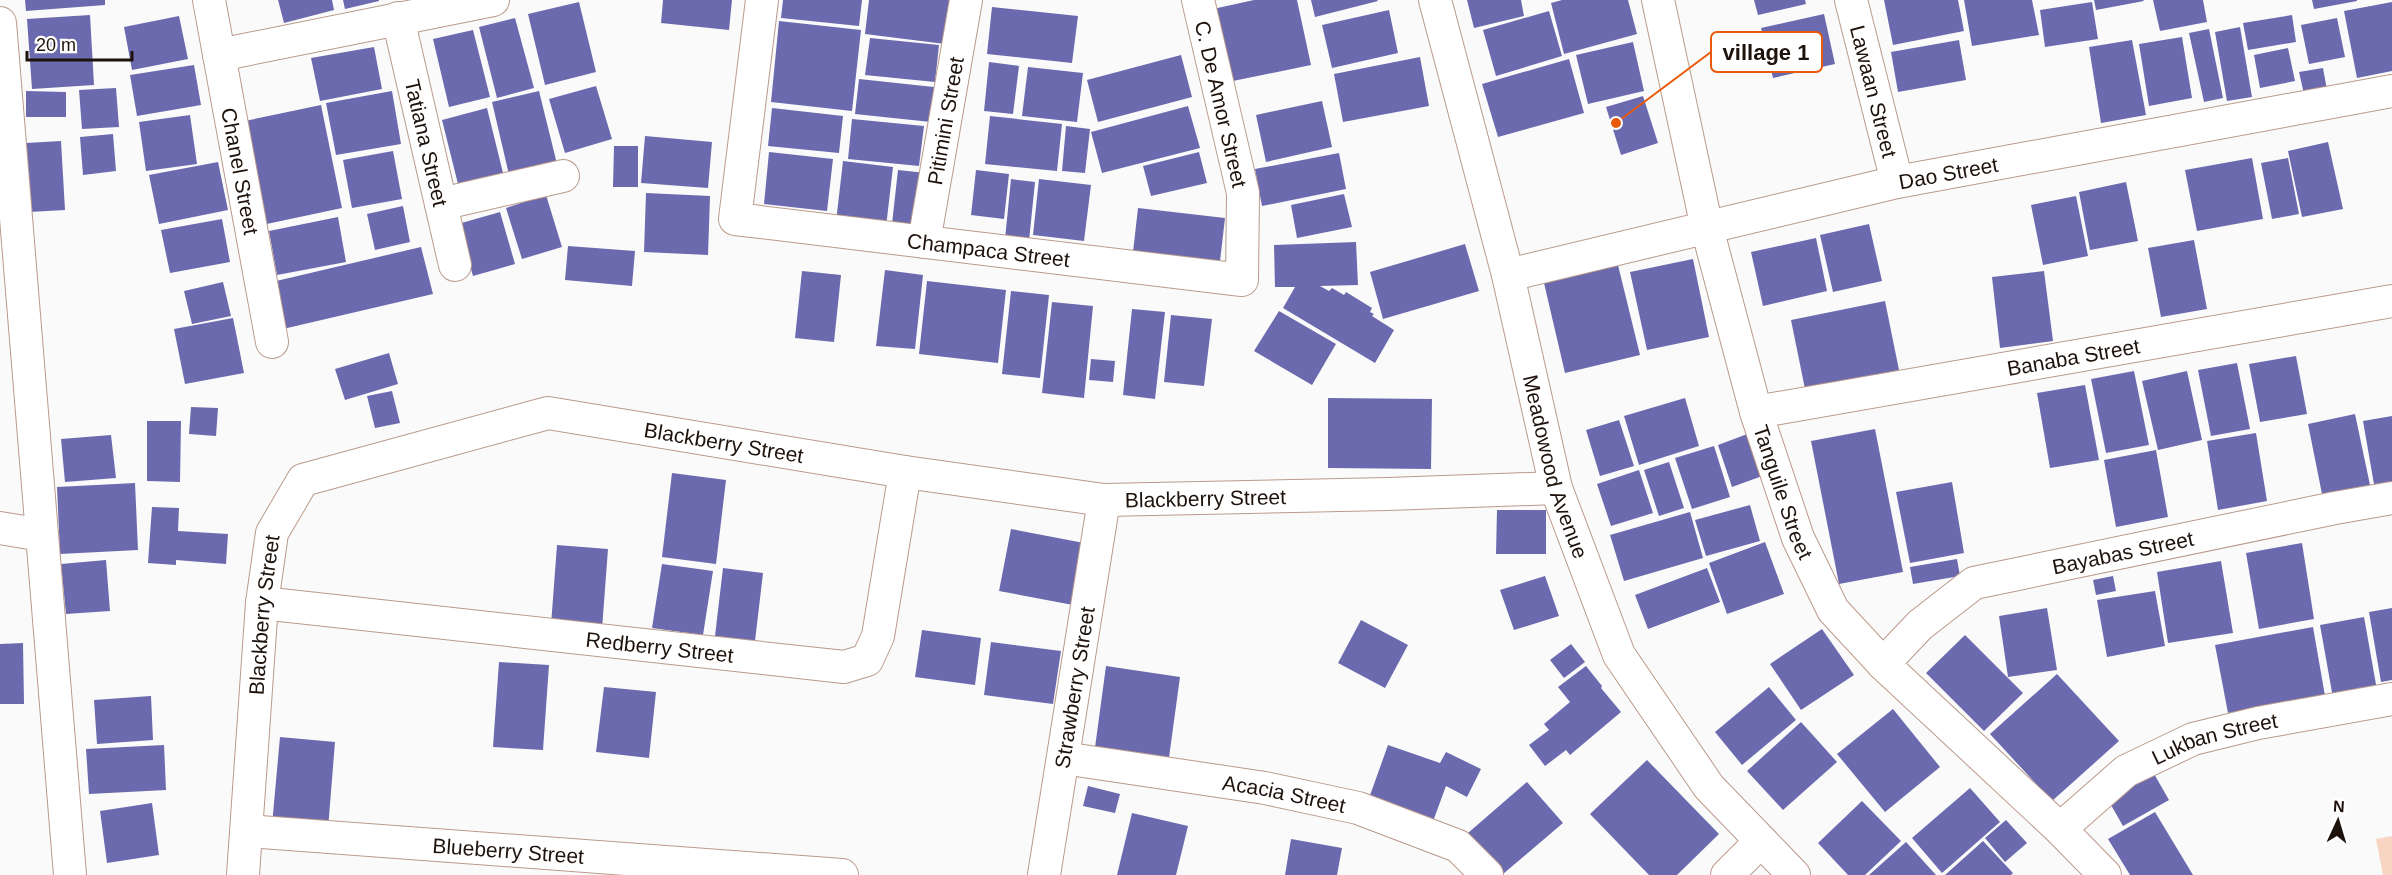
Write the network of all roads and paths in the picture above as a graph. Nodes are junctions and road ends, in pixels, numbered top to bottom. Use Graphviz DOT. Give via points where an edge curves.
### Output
graph roads {
  1 [pos="209,0"];
  2 [pos="493,0"];
  3 [pos="762,0"];
  4 [pos="966,0"];
  5 [pos="1198,0"];
  6 [pos="1435,0"];
  7 [pos="1658,0"];
  8 [pos="1851,0"];
  9 [pos="398,18"];
  10 [pos="0,23"];
  11 [pos="219,56"];
  12 [pos="2392,91"];
  13 [pos="563,176"];
  14 [pos="1897,182"];
  15 [pos="441,204"];
  16 [pos="1707,228"];
  17 [pos="924,242"];
  18 [pos="9,249"];
  19 [pos="455,265"];
  20 [pos="1508,275"];
  21 [pos="1242,280"];
  22 [pos="2392,301"];
  23 [pos="272,342"];
  24 [pos="1756,412"];
  25 [pos="905,472"];
  26 [pos="1556,488"];
  27 [pos="2392,498"];
  28 [pos="1104,500"];
  29 [pos="0,528"];
  30 [pos="42,535"];
  31 [pos="262,603"];
  32 [pos="1883,664"];
  33 [pos="2392,699"];
  34 [pos="1063,758"];
  35 [pos="2060,829"];
  36 [pos="247,831"];
  37 [pos="1761,841"];
  38 [pos="70,875"];
  39 [pos="243,875"];
  40 [pos="842,875"];
  41 [pos="1044,875"];
  42 [pos="1487,875"];
  43 [pos="1727,875"];
  44 [pos="1794,875"];
  45 [pos="2104,875"];
  1 -- 11 [label="street, Chanel Street"];
  2 -- 9 [label="street"];
  3 -- 17 [label="street, Champaca Street" via="735,219"];
  4 -- 17 [label="street, Pitimini Street"];
  5 -- 21 [label="street, C. De Amor Street" via="1243,193"];
  6 -- 20 [label="street, Meadowood Avenue"];
  7 -- 16 [label="street, Tanguile Street"];
  8 -- 14 [label="street, Lawaan Street"];
  9 -- 11 [label="street"];
  9 -- 15 [label="street, Tatiana Street"];
  10 -- 18 [label="street"];
  11 -- 23 [label="street, Chanel Street"];
  12 -- 14 [label="street, Dao Street"];
  13 -- 15 [label="street"];
  14 -- 16 [label="street, Dao Street"];
  15 -- 19 [label="street, Tatiana Street"];
  16 -- 20 [label="street, Dao Street"];
  16 -- 24 [label="street, Tanguile Street"];
  17 -- 21 [label="street, Champaca Street"];
  18 -- 30 [label="street"];
  20 -- 26 [label="street, Meadowood Avenue"];
  22 -- 24 [label="street, Banaba Street"];
  24 -- 32 [label="street, Tanguile Street" via="1798,538 1833,610"];
  25 -- 28 [label="street, Blackberry Street"];
  25 -- 31 [label="street, Blackberry Street" via="548,413 303,480 272,533"];
  25 -- 31 [label="street, Redberry Street" via="878,636 867,660 844,667"];
  26 -- 28 [label="street, Blackberry Street"];
  26 -- 37 [label="street, Meadowood Avenue" via="1619,655 1709,787"];
  27 -- 32 [label="street, Bayabas Street" via="1974,582 1920,625"];
  28 -- 34 [label="street, Strawberry Street"];
  29 -- 30 [label="street"];
  30 -- 38 [label="street"];
  31 -- 36 [label="street, Blackberry Street"];
  32 -- 35 [label="street, Tanguile Street"];
  33 -- 35 [label="street, Lukban Street" via="2193,739 2126,771"];
  34 -- 41 [label="street, Strawberry Street"];
  34 -- 42 [label="street, Acacia Street" via="1265,788 1358,808 1458,846"];
  35 -- 45 [label="street, Tanguile Street"];
  36 -- 39 [label="street, Blackberry Street"];
  36 -- 40 [label="street, Blueberry Street"];
  37 -- 43 [label="street"];
  37 -- 44 [label="street, Meadowood Avenue"];
}
